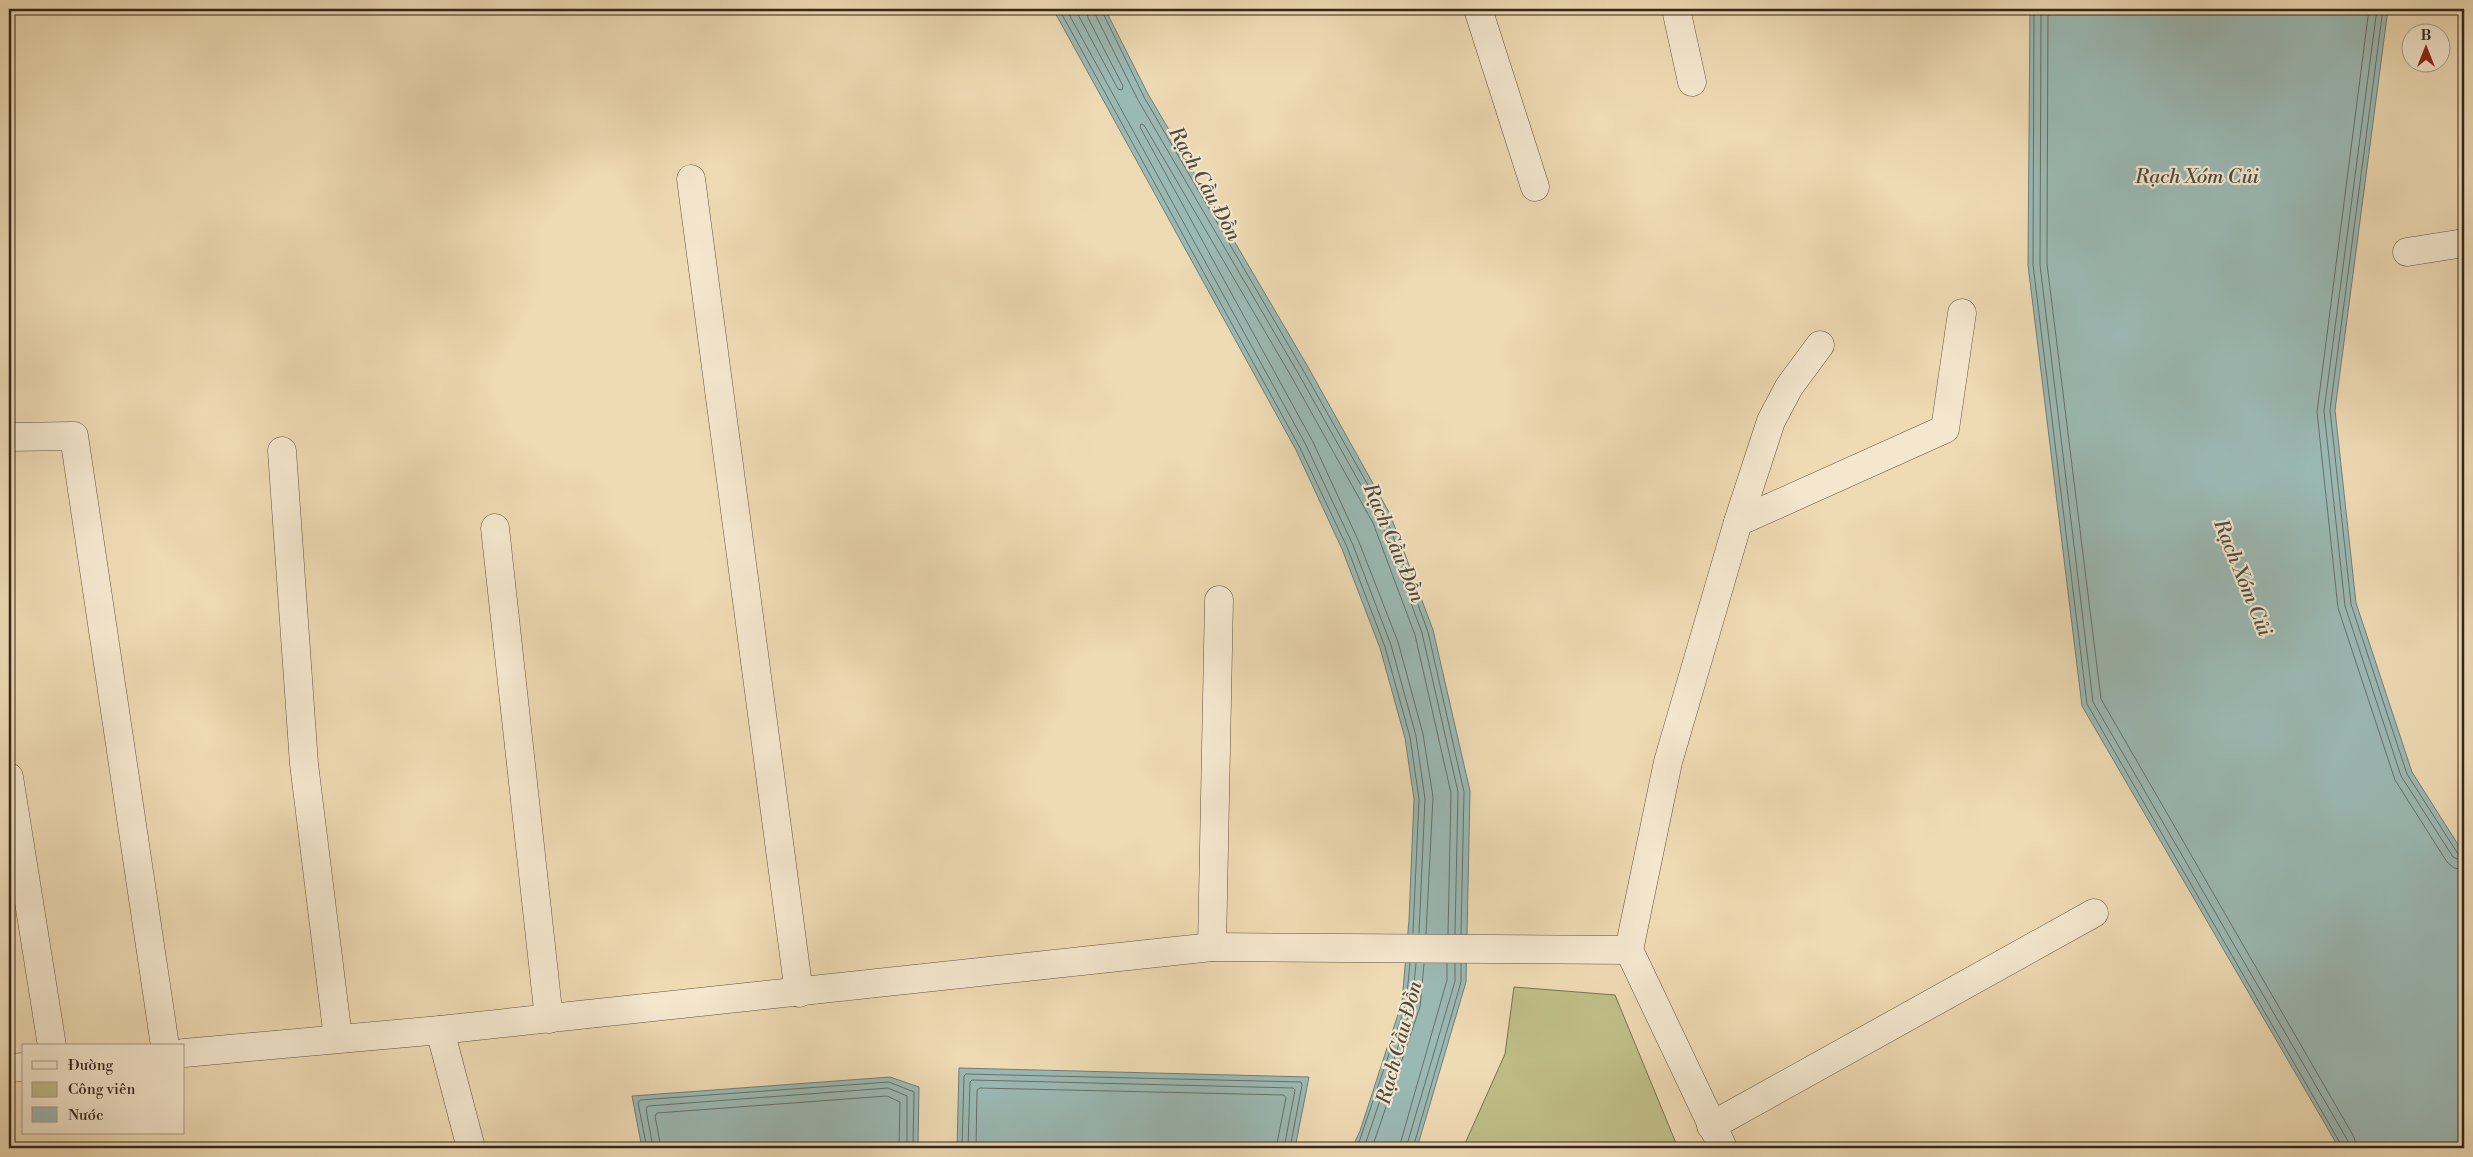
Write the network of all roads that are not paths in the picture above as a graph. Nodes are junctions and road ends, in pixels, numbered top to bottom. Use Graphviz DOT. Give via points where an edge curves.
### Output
graph roads {
  1 [pos="1478,9"];
  2 [pos="1676,9"];
  3 [pos="1692,82"];
  4 [pos="691,180"];
  5 [pos="1535,187"];
  6 [pos="2464,243"];
  7 [pos="2407,252"];
  8 [pos="1962,313"];
  9 [pos="1820,344"];
  10 [pos="9,437"];
  11 [pos="282,451"];
  12 [pos="1738,522"];
  13 [pos="495,528"];
  14 [pos="1219,600"];
  15 [pos="9,777"];
  16 [pos="2094,913"];
  17 [pos="1212,946"];
  18 [pos="1629,950"];
  19 [pos="799,993"];
  20 [pos="549,1019"];
  21 [pos="440,1030"];
  22 [pos="338,1038"];
  23 [pos="52,1044"];
  24 [pos="165,1044"];
  25 [pos="185,1052"];
  26 [pos="22,1067"];
  27 [pos="9,1068"];
  28 [pos="1717,1137"];
  29 [pos="471,1148"];
  1 -- 5 [label="street"];
  2 -- 3 [label="street"];
  4 -- 19 [label="street"];
  6 -- 7 [label="street"];
  8 -- 12 [label="street" via="1945,429"];
  9 -- 12 [label="street" via="1789,387 1771,421"];
  10 -- 24 [label="street" via="74,436"];
  11 -- 22 [label="street" via="304,764"];
  12 -- 18 [label="street" via="1668,762"];
  13 -- 20 [label="street"];
  14 -- 17 [label="street"];
  15 -- 23 [label="street"];
  16 -- 28 [label="street"];
  17 -- 18 [label="street"];
  17 -- 19 [label="street"];
  18 -- 28 [label="street"];
  19 -- 20 [label="street"];
  20 -- 21 [label="street"];
  21 -- 22 [label="street"];
  21 -- 29 [label="street"];
  22 -- 25 [label="street"];
  26 -- 27 [label="street"];
}
